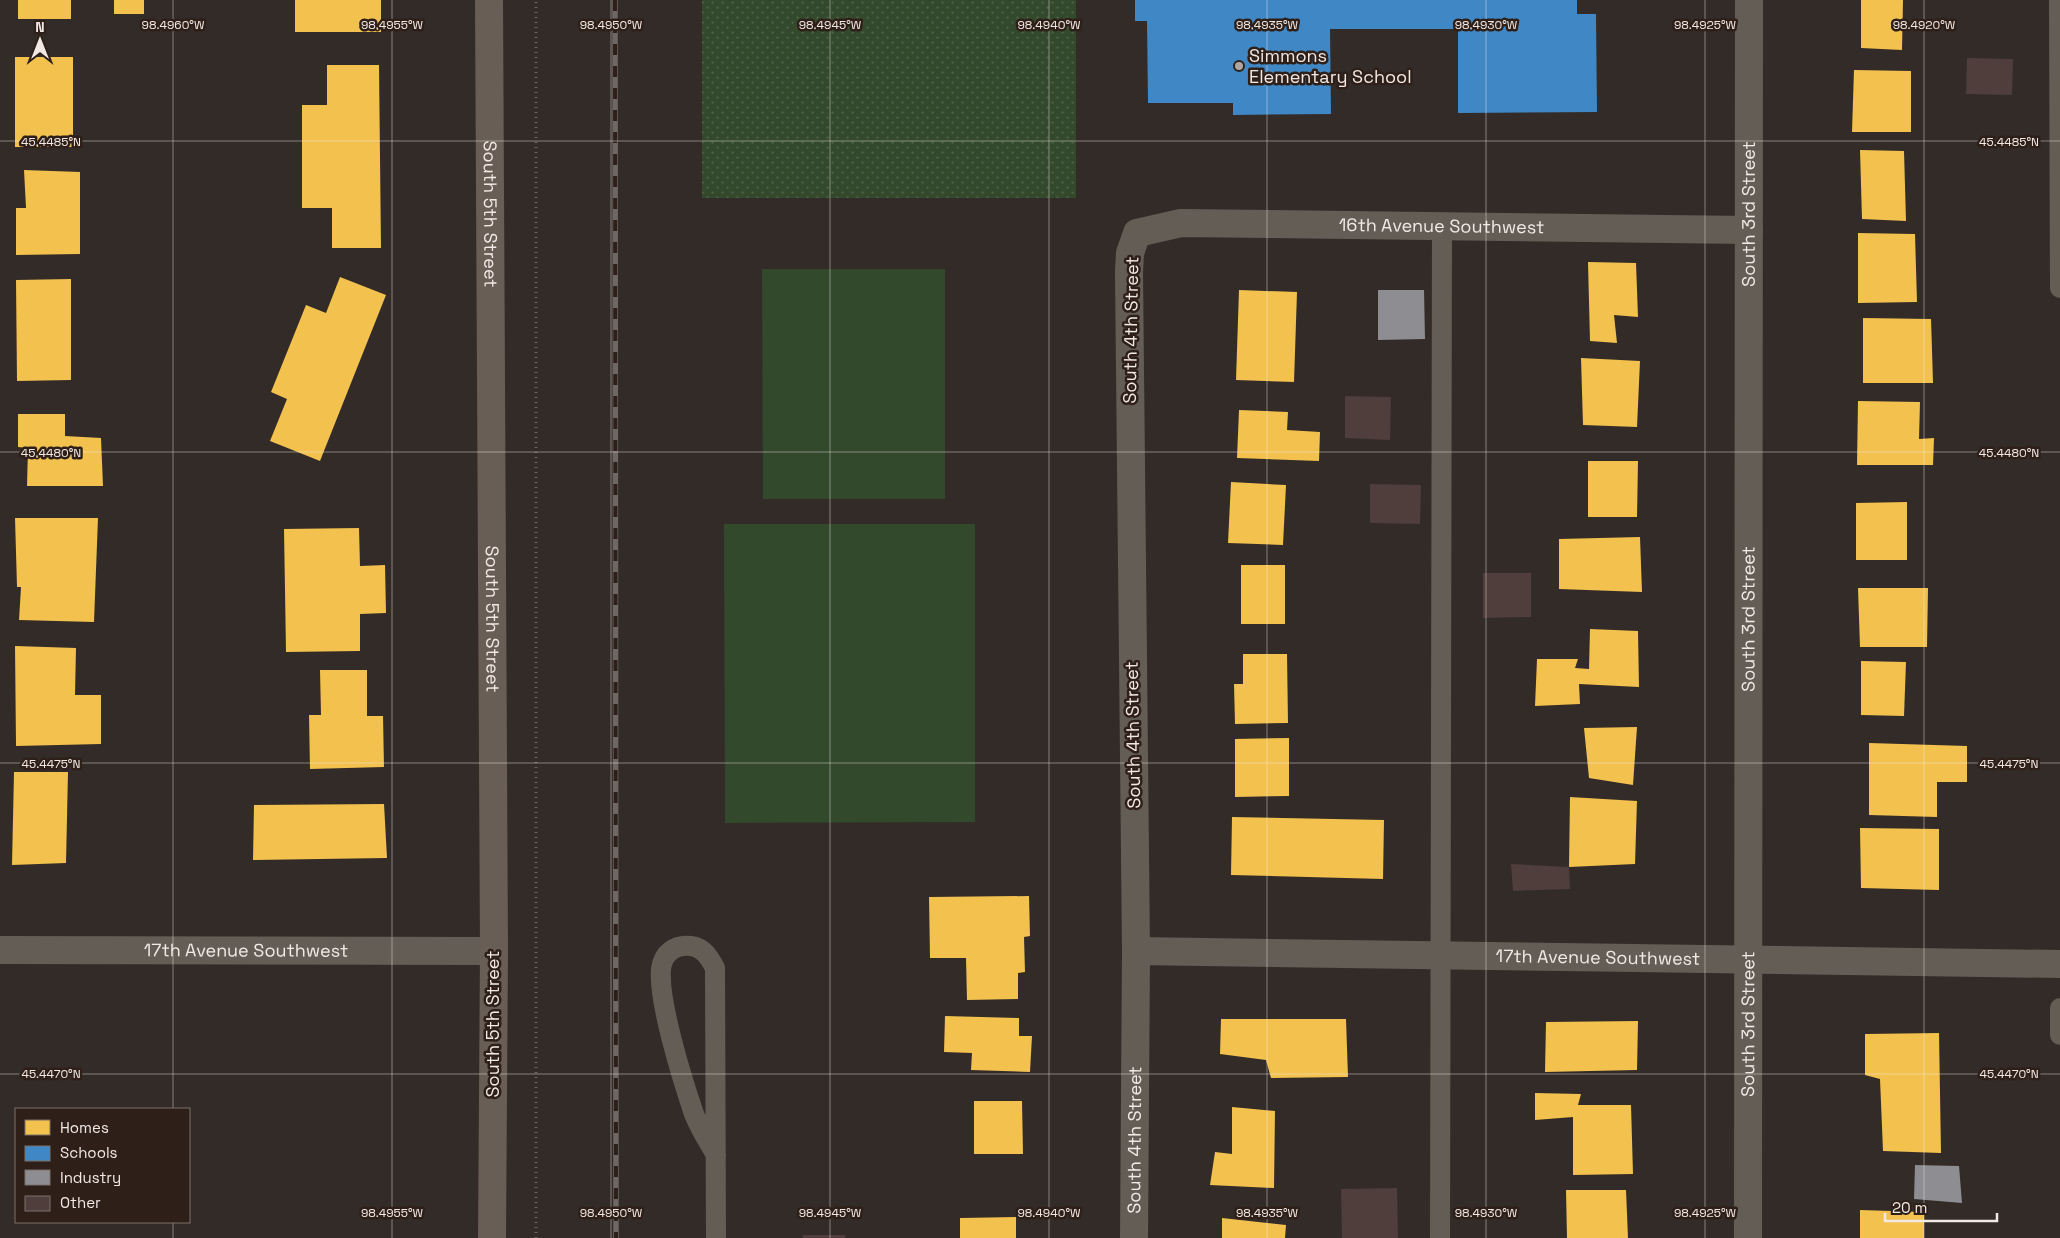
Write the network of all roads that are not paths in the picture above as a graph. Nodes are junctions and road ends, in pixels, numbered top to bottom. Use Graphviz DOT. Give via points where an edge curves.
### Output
graph roads {
  1 [pos="489,0"];
  2 [pos="1749,0"];
  3 [pos="2059,0"];
  4 [pos="1442,227"];
  5 [pos="1749,230"];
  6 [pos="1138,233"];
  7 [pos="2060,288"];
  8 [pos="0,950"];
  9 [pos="494,951"];
  10 [pos="1136,951"];
  11 [pos="1440,955"];
  12 [pos="1748,958"];
  13 [pos="2060,964"];
  14 [pos="2060,1008"];
  15 [pos="2060,1035"];
  16 [pos="716,1155"];
  17 [pos="492,1238"];
  18 [pos="716,1238"];
  19 [pos="1134,1238"];
  20 [pos="1440,1238"];
  21 [pos="1748,1238"];
  1 -- 9 [label="main road, South 5th Street"];
  2 -- 5 [label="street, South 3rd Street"];
  3 -- 7 [label="lane"];
  4 -- 5 [label="street, 16th Avenue Southwest"];
  4 -- 6 [label="street, 16th Avenue Southwest" via="1181,223"];
  4 -- 11 [label="lane"];
  5 -- 12 [label="street, South 3rd Street"];
  6 -- 10 [label="street, South 4th Street" via="1130,252 1129,272"];
  8 -- 9 [label="street, 17th Avenue Southwest"];
  9 -- 17 [label="main road, South 5th Street"];
  10 -- 11 [label="street, 17th Avenue Southwest"];
  10 -- 19 [label="street, South 4th Street"];
  11 -- 12 [label="street, 17th Avenue Southwest"];
  11 -- 20 [label="lane"];
  12 -- 13 [label="street, 17th Avenue Southwest"];
  12 -- 21 [label="street, South 3rd Street"];
  14 -- 15 [label="lane"];
  16 -- 16 [label="lane" via="694,1112 666,1014 661,968 666,955 675,947 691,946 707,954 715,968"];
  16 -- 18 [label="lane"];
}
